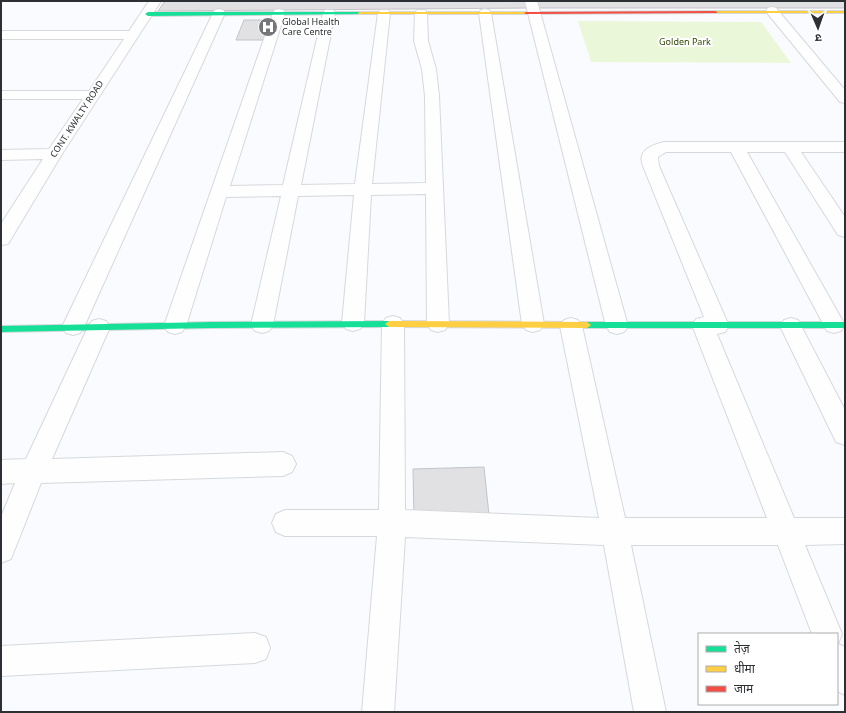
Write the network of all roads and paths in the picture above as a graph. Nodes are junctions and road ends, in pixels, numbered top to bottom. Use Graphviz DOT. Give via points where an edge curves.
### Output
graph roads {
  1 [pos="533,7"];
  2 [pos="151,8"];
  3 [pos="772,11"];
  4 [pos="219,13"];
  5 [pos="279,13"];
  6 [pos="329,13"];
  7 [pos="384,13"];
  8 [pos="421,13"];
  9 [pos="485,13"];
  10 [pos="844,13"];
  11 [pos="1,35"];
  12 [pos="133,35"];
  13 [pos="1,95"];
  14 [pos="93,95"];
  15 [pos="845,99"];
  16 [pos="790,147"];
  17 [pos="845,147"];
  18 [pos="737,148"];
  19 [pos="54,154"];
  20 [pos="1,155"];
  21 [pos="435,188"];
  22 [pos="363,189"];
  23 [pos="291,190"];
  24 [pos="220,192"];
  25 [pos="845,231"];
  26 [pos="1,239"];
  27 [pos="353,323"];
  28 [pos="393,324"];
  29 [pos="438,324"];
  30 [pos="533,324"];
  31 [pos="262,325"];
  32 [pos="711,325"];
  33 [pos="840,325"];
  34 [pos="175,326"];
  35 [pos="571,326"];
  36 [pos="617,326"];
  37 [pos="791,326"];
  38 [pos="73,327"];
  39 [pos="99,327"];
  40 [pos="1,329"];
  41 [pos="845,434"];
  42 [pos="283,464"];
  43 [pos="1,472"];
  44 [pos="33,472"];
  45 [pos="285,523"];
  46 [pos="392,523"];
  47 [pos="845,530"];
  48 [pos="785,531"];
  49 [pos="615,532"];
  50 [pos="1,549"];
  51 [pos="827,633"];
  52 [pos="255,648"];
  53 [pos="1,661"];
  54 [pos="838,662"];
  55 [pos="845,679"];
  56 [pos="378,712"];
  57 [pos="650,712"];
  1 -- 3 [label="street"];
  1 -- 9 [label="street"];
  1 -- 36 [label="street"];
  2 -- 4 [label="street"];
  2 -- 12 [label="street, CONT. KWALTY ROAD"];
  3 -- 10 [label="street"];
  3 -- 15 [label="street"];
  4 -- 5 [label="street"];
  4 -- 38 [label="street"];
  5 -- 6 [label="street"];
  5 -- 24 [label="street"];
  6 -- 7 [label="street"];
  6 -- 23 [label="street"];
  7 -- 8 [label="street"];
  7 -- 22 [label="street"];
  8 -- 9 [label="street"];
  8 -- 21 [label="street" via="421,41 429,69 432,96"];
  9 -- 30 [label="street"];
  11 -- 12 [label="street"];
  12 -- 14 [label="street, CONT. KWALTY ROAD"];
  13 -- 14 [label="street"];
  14 -- 19 [label="street, CONT. KWALTY ROAD"];
  16 -- 17 [label="street"];
  16 -- 18 [label="street"];
  16 -- 25 [label="street"];
  18 -- 32 [label="street" via="664,147 650,156 651,166"];
  18 -- 33 [label="street"];
  19 -- 20 [label="street"];
  19 -- 26 [label="street, CONT. KWALTY ROAD"];
  21 -- 22 [label="street"];
  21 -- 29 [label="street"];
  22 -- 23 [label="street"];
  22 -- 27 [label="street"];
  23 -- 24 [label="street"];
  23 -- 31 [label="street"];
  24 -- 34 [label="street"];
  27 -- 28 [label="street"];
  27 -- 31 [label="street"];
  28 -- 29 [label="street"];
  28 -- 46 [label="street"];
  29 -- 30 [label="street"];
  30 -- 35 [label="street"];
  31 -- 34 [label="street"];
  32 -- 36 [label="street"];
  32 -- 37 [label="street"];
  32 -- 48 [label="street"];
  33 -- 37 [label="street"];
  34 -- 39 [label="street"];
  35 -- 36 [label="street"];
  35 -- 49 [label="street"];
  37 -- 41 [label="street"];
  38 -- 39 [label="street"];
  38 -- 40 [label="street"];
  39 -- 44 [label="street"];
  42 -- 44 [label="street"];
  43 -- 44 [label="street"];
  44 -- 50 [label="street"];
  45 -- 46 [label="street"];
  46 -- 49 [label="street"];
  46 -- 56 [label="street"];
  47 -- 48 [label="street"];
  48 -- 49 [label="street"];
  48 -- 51 [label="street"];
  49 -- 57 [label="street"];
  52 -- 53 [label="street"];
  54 -- 55 [label="street"];
}
